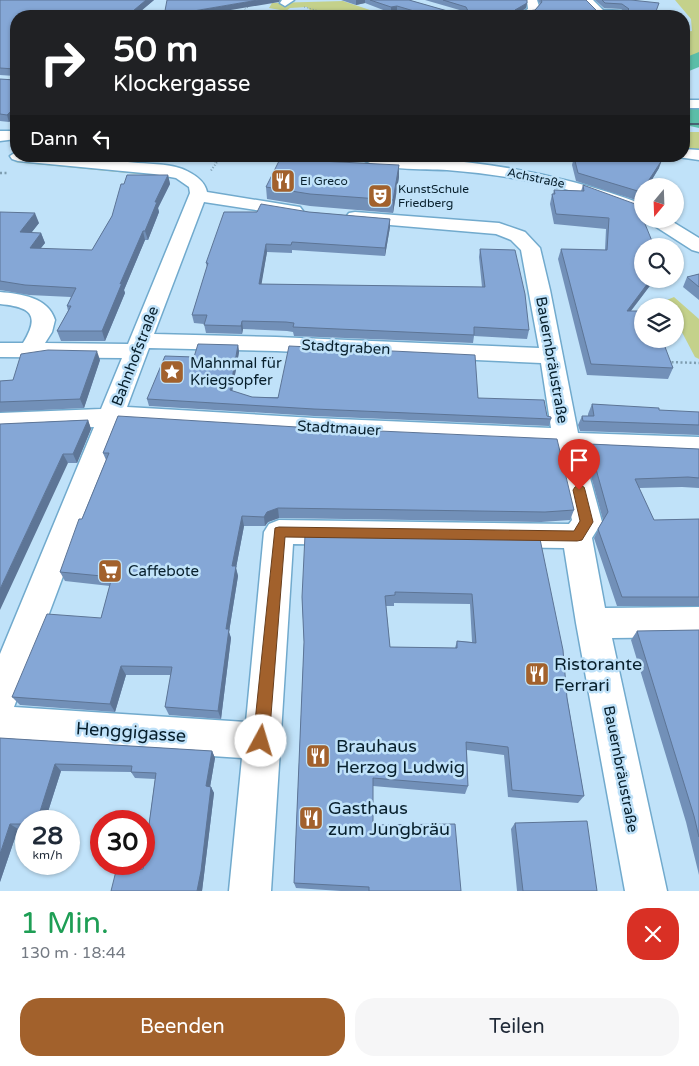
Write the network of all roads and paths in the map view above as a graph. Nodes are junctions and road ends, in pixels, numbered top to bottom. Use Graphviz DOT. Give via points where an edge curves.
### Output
graph roads {
  1 [pos="587,0"];
  2 [pos="287,1"];
  3 [pos="250,6"];
  4 [pos="244,10"];
  5 [pos="318,10"];
  6 [pos="597,10"];
  7 [pos="80,162"];
  8 [pos="396,162"];
  9 [pos="198,196"];
  10 [pos="634,207"];
  11 [pos="310,213"];
  12 [pos="339,216"];
  13 [pos="670,228"];
  14 [pos="699,246"];
  15 [pos="0,298"];
  16 [pos="138,346"];
  17 [pos="0,350"];
  18 [pos="30,350"];
  19 [pos="552,356"];
  20 [pos="661,362"];
  21 [pos="699,364"];
  22 [pos="111,416"];
  23 [pos="0,422"];
  24 [pos="567,440"];
  25 [pos="699,446"];
  26 [pos="577,536"];
  27 [pos="699,622"];
  28 [pos="592,623"];
  29 [pos="0,697"];
  30 [pos="0,724"];
  31 [pos="261,741"];
  32 [pos="250,891"];
  33 [pos="646,891"];
  1 -- 6 [label="street"];
  2 -- 5 [label="path"];
  3 -- 4 [label="path"];
  7 -- 9 [label="street" via="181,174 197,185"];
  8 -- 10 [label="street, Achstraße" via="496,170 529,176 598,193"];
  9 -- 11 [label="street"];
  9 -- 16 [label="street, Bahnhofstraße"];
  12 -- 19 [label="street, Bauernbräustraße" via="509,232 525,240 530,248"];
  13 -- 14 [label="street"];
  15 -- 18 [label="street" via="23,301 42,313 42,328"];
  16 -- 18 [label="street, Stadtgraben"];
  16 -- 19 [label="street, Stadtgraben" via="276,344"];
  16 -- 22 [label="street, Bahnhofstraße"];
  17 -- 18 [label="street, Stadtgraben"];
  19 -- 24 [label="street, Bauernbräustraße"];
  20 -- 21 [label="path"];
  22 -- 23 [label="street, Stadtmauer"];
  22 -- 24 [label="street, Stadtmauer"];
  22 -- 29 [label="street, Bahnhofstraße"];
  24 -- 25 [label="street, Stadtmauer"];
  24 -- 26 [label="street, Bauernbräustraße" via="587,522"];
  26 -- 28 [label="street, Bauernbräustraße"];
  26 -- 31 [label="street" via="279,532"];
  27 -- 28 [label="street"];
  28 -- 33 [label="street, Bauernbräustraße"];
  30 -- 31 [label="street, Henggigasse"];
  31 -- 32 [label="street"];
}
